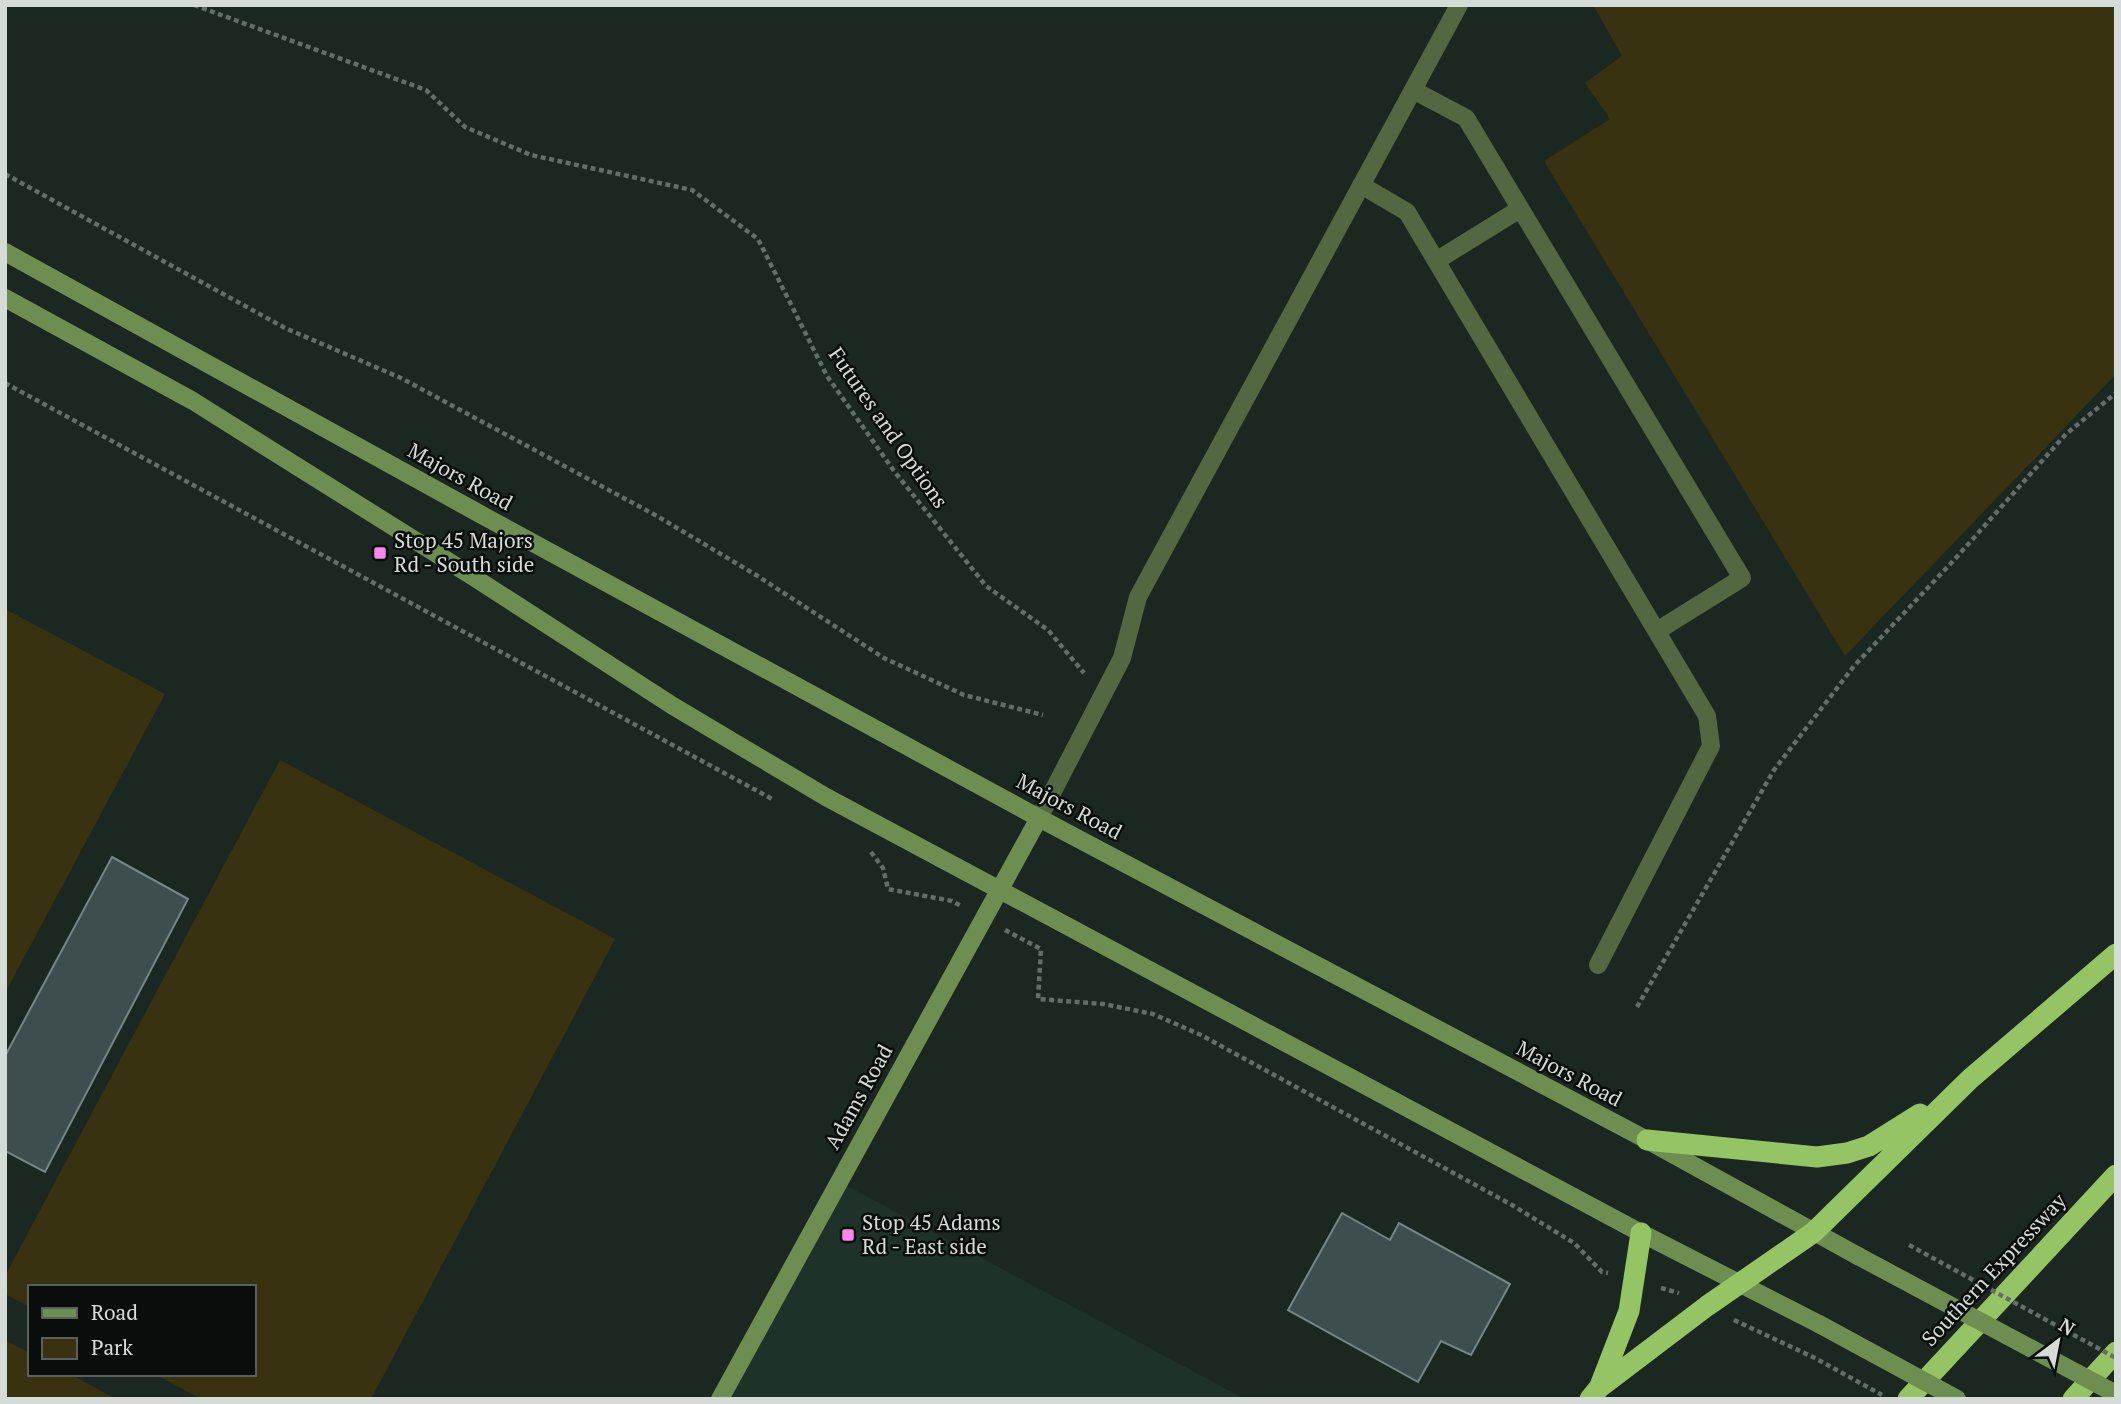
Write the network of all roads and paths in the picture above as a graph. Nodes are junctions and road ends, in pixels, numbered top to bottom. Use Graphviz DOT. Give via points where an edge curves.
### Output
graph roads {
  1 [pos="194,5"];
  2 [pos="1459,5"];
  3 [pos="1413,90"];
  4 [pos="5,174"];
  5 [pos="1361,185"];
  6 [pos="1520,209"];
  7 [pos="5,252"];
  8 [pos="1436,261"];
  9 [pos="5,298"];
  10 [pos="5,383"];
  11 [pos="2116,393"];
  12 [pos="1657,631"];
  13 [pos="1088,677"];
  14 [pos="1043,715"];
  15 [pos="776,801"];
  16 [pos="1039,818"];
  17 [pos="859,846"];
  18 [pos="999,890"];
  19 [pos="983,919"];
  20 [pos="2116,954"];
  21 [pos="1598,965"];
  22 [pos="1637,1007"];
  23 [pos="1970,1079"];
  24 [pos="1647,1140"];
  25 [pos="2116,1175"];
  26 [pos="1814,1232"];
  27 [pos="1641,1233"];
  28 [pos="1909,1245"];
  29 [pos="1634,1281"];
  30 [pos="1740,1284"];
  31 [pos="1707,1306"];
  32 [pos="2116,1352"];
  33 [pos="2116,1358"];
  34 [pos="1594,1393"];
  35 [pos="2116,1394"];
  36 [pos="720,1399"];
  37 [pos="1889,1399"];
  38 [pos="1908,1399"];
  39 [pos="1957,1399"];
  40 [pos="2073,1399"];
  1 -- 13 [label="path, Futures and Options" via="426,90 465,127 531,155 692,190 758,239 827,376 894,471 986,586 1048,630"];
  2 -- 3 [label="lane"];
  3 -- 5 [label="lane"];
  3 -- 6 [label="lane" via="1466,118"];
  4 -- 14 [label="path" via="285,327 401,378 657,516 884,658 964,695"];
  5 -- 8 [label="lane" via="1407,212"];
  5 -- 16 [label="lane" via="1138,597 1122,658"];
  6 -- 8 [label="lane"];
  6 -- 12 [label="lane" via="1742,578"];
  7 -- 16 [label="main road, Majors Road"];
  8 -- 12 [label="lane"];
  9 -- 18 [label="main road" via="193,401 751,753"];
  10 -- 15 [label="path"];
  11 -- 22 [label="path" via="2066,434 1854,666 1774,770"];
  12 -- 21 [label="lane" via="1707,716 1711,746"];
  16 -- 18 [label="main road, Adams Road"];
  16 -- 24 [label="main road, Majors Road"];
  17 -- 19 [label="path" via="871,852 883,868 888,889 952,901"];
  18 -- 19 [label="main road, Adams Road"];
  18 -- 27 [label="main road"];
  19 -- 29 [label="path" via="1041,949 1038,999 1153,1014 1201,1035 1512,1205 1574,1243 1602,1272"];
  19 -- 36 [label="main road, Adams Road"];
  20 -- 23 [label="highway"];
  23 -- 24 [label="highway" via="1894,1132 1847,1153 1817,1157"];
  23 -- 26 [label="highway"];
  24 -- 26 [label="main road, Majors Road"];
  25 -- 38 [label="highway, Southern Expressway"];
  26 -- 30 [label="highway"];
  26 -- 35 [label="main road, Majors Road, bridge"];
  27 -- 29 [label="highway"];
  27 -- 30 [label="main road"];
  28 -- 33 [label="path, bridge"];
  29 -- 31 [label="path" via="1689,1296"];
  29 -- 34 [label="highway" via="1629,1311"];
  30 -- 31 [label="highway"];
  30 -- 39 [label="main road, bridge"];
  31 -- 34 [label="highway"];
  31 -- 37 [label="path"];
  32 -- 40 [label="highway"];
}
